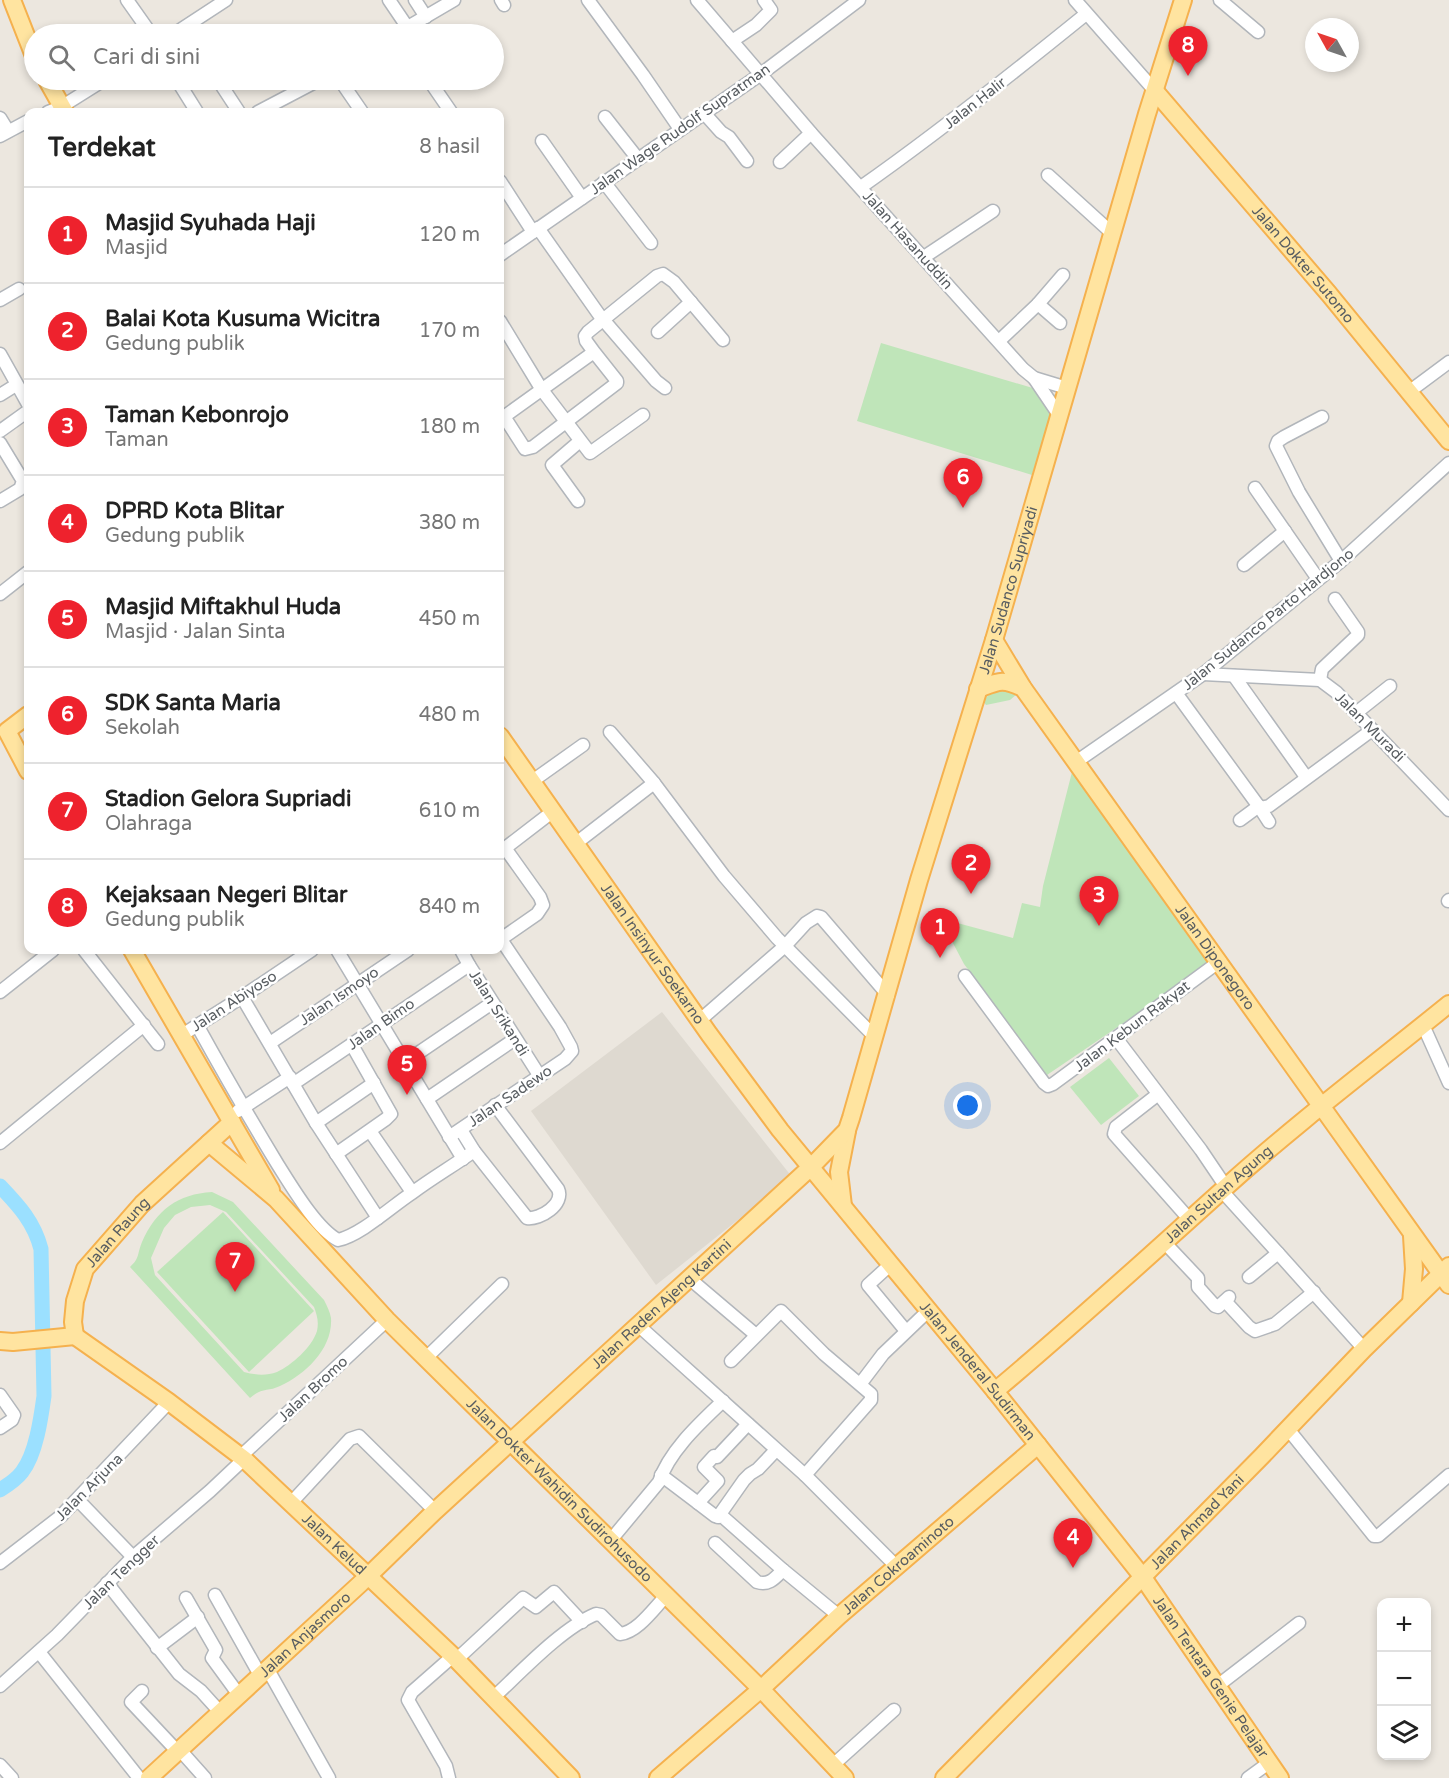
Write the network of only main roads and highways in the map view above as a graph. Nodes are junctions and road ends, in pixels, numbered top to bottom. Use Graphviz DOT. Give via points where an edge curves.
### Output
graph roads {
  1 [pos="12,0"];
  2 [pos="1183,0"];
  3 [pos="24,31"];
  4 [pos="51,90"];
  5 [pos="1155,91"];
  6 [pos="57,108"];
  7 [pos="1449,441"];
  8 [pos="994,640"];
  9 [pos="1023,688"];
  10 [pos="978,689"];
  11 [pos="24,717"];
  12 [pos="2,728"];
  13 [pos="504,742"];
  14 [pos="24,764"];
  15 [pos="134,954"];
  16 [pos="1449,1004"];
  17 [pos="1322,1106"];
  18 [pos="231,1118"];
  19 [pos="847,1130"];
  20 [pos="209,1143"];
  21 [pos="811,1167"];
  22 [pos="276,1199"];
  23 [pos="844,1209"];
  24 [pos="1411,1231"];
  25 [pos="1446,1274"];
  26 [pos="1411,1303"];
  27 [pos="70,1337"];
  28 [pos="7,1341"];
  29 [pos="994,1391"];
  30 [pos="511,1442"];
  31 [pos="1038,1445"];
  32 [pos="368,1575"];
  33 [pos="1142,1576"];
  34 [pos="761,1689"];
  35 [pos="149,1778"];
  36 [pos="571,1778"];
  37 [pos="658,1778"];
  38 [pos="845,1778"];
  39 [pos="944,1778"];
  40 [pos="1280,1778"];
  1 -- 3 [label="main road"];
  2 -- 5 [label="main road, Jalan Sudanco Supriyadi"];
  4 -- 6 [label="main road"];
  5 -- 7 [label="main road, Jalan Dokter Sutomo"];
  5 -- 8 [label="main road, Jalan Sudanco Supriyadi"];
  8 -- 9 [label="main road, Jalan Diponegoro"];
  8 -- 10 [label="main road, Jalan Sudanco Supriyadi"];
  9 -- 10 [label="main road" via="1006,680"];
  9 -- 17 [label="main road, Jalan Diponegoro"];
  10 -- 19 [label="main road, Jalan Sudanco Supriyadi"];
  11 -- 12 [label="main road"];
  12 -- 14 [label="main road"];
  13 -- 21 [label="main road, Jalan Insinyur Soekarno" via="531,782 546,817 574,844 699,1021"];
  15 -- 18 [label="main road, Jalan Dokter Wahidin Sudirohusodo"];
  16 -- 17 [label="main road, Jalan Sultan Agung"];
  17 -- 24 [label="main road, Jalan Diponegoro"];
  17 -- 29 [label="main road, Jalan Sultan Agung"];
  18 -- 20 [label="main road, Jalan Raung"];
  18 -- 22 [label="main road, Jalan Dokter Wahidin Sudirohusodo"];
  19 -- 21 [label="main road, Jalan Sudanco Supriyadi"];
  19 -- 23 [label="main road" via="839,1172"];
  20 -- 22 [label="main road, Jalan Dokter Wahidin Sudirohusodo"];
  20 -- 27 [label="main road, Jalan Raung" via="142,1204 85,1269"];
  21 -- 23 [label="main road, Jalan Jenderal Sudirman"];
  21 -- 30 [label="main road, Jalan Raden Ajeng Kartini"];
  22 -- 30 [label="main road, Jalan Dokter Wahidin Sudirohusodo" via="387,1320"];
  23 -- 29 [label="main road, Jalan Jenderal Sudirman"];
  24 -- 25 [label="main road, Jalan Diponegoro"];
  24 -- 26 [label="main road"];
  25 -- 26 [label="main road, Jalan Ahmad Yani"];
  26 -- 33 [label="main road, Jalan Ahmad Yani"];
  27 -- 28 [label="main road"];
  27 -- 32 [label="main road, Jalan Kelud" via="169,1402 242,1458"];
  29 -- 31 [label="main road, Jalan Jenderal Sudirman"];
  30 -- 32 [label="main road, Jalan Anjasmoro"];
  30 -- 34 [label="main road, Jalan Dokter Wahidin Sudirohusodo"];
  31 -- 33 [label="main road, Jalan Jenderal Sudirman"];
  31 -- 34 [label="main road, Jalan Cokroaminoto" via="839,1616"];
  32 -- 35 [label="main road, Jalan Anjasmoro"];
  32 -- 36 [label="main road, Jalan Kelud"];
  33 -- 39 [label="main road, Jalan Ahmad Yani"];
  33 -- 40 [label="main road, Jalan Tentara Genie Pelajar"];
  34 -- 37 [label="main road, Jalan Cokroaminoto"];
  34 -- 38 [label="main road, Jalan Dokter Wahidin Sudirohusodo"];
}
